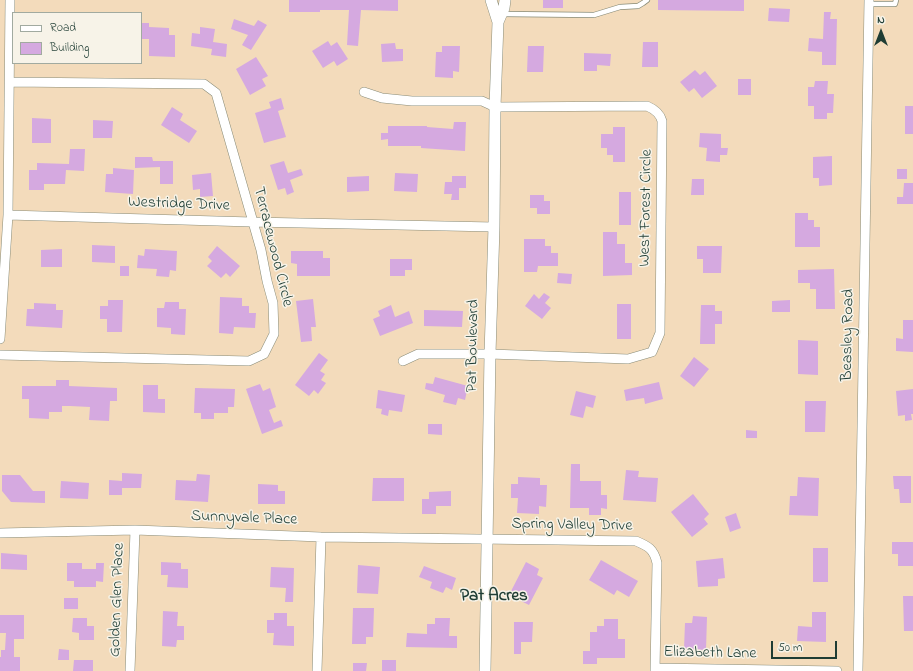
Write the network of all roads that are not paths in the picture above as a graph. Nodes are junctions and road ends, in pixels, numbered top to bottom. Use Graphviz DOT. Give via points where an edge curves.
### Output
graph roads {
  1 [pos="10,0"];
  2 [pos="491,0"];
  3 [pos="505,0"];
  4 [pos="647,0"];
  5 [pos="896,0"];
  6 [pos="869,2"];
  7 [pos="500,18"];
  8 [pos="10,82"];
  9 [pos="364,92"];
  10 [pos="495,106"];
  11 [pos="8,215"];
  12 [pos="252,222"];
  13 [pos="494,227"];
  14 [pos="0,339"];
  15 [pos="490,354"];
  16 [pos="0,355"];
  17 [pos="403,361"];
  18 [pos="135,530"];
  19 [pos="0,533"];
  20 [pos="320,537"];
  21 [pos="487,539"];
  22 [pos="655,669"];
  23 [pos="130,671"];
  24 [pos="317,671"];
  25 [pos="485,671"];
  26 [pos="837,671"];
  27 [pos="858,671"];
  1 -- 8 [label="street"];
  2 -- 7 [label="street, Pat Boulevard"];
  3 -- 7 [label="street, Pat Boulevard"];
  4 -- 7 [label="lane" via="638,6 620,7 594,14"];
  5 -- 6 [label="lane" via="896,4"];
  6 -- 27 [label="street, Beasley Road"];
  7 -- 10 [label="street, Pat Boulevard"];
  8 -- 11 [label="street"];
  8 -- 12 [label="street, Terracewood Circle" via="204,84 216,93"];
  9 -- 10 [label="street, West Forest Circle" via="382,98 412,101 482,101"];
  10 -- 13 [label="street, Pat Boulevard"];
  10 -- 15 [label="street, West Forest Circle" via="647,106 655,109 661,116 663,125 660,333 652,352 628,359"];
  11 -- 12 [label="street, Westridge Drive"];
  11 -- 14 [label="street"];
  12 -- 13 [label="street, Westridge Drive"];
  12 -- 16 [label="street, Terracewood Circle" via="274,303 274,334 264,354 249,361"];
  13 -- 15 [label="street, Pat Boulevard"];
  15 -- 17 [label="street, West Forest Circle" via="418,354"];
  15 -- 21 [label="street, Pat Boulevard"];
  18 -- 19 [label="street, Sunnyvale Place"];
  18 -- 20 [label="street, Sunnyvale Place"];
  18 -- 23 [label="street, Golden Glen Place"];
  20 -- 21 [label="street, Sunnyvale Place"];
  20 -- 24 [label="street"];
  21 -- 22 [label="street, Spring Valley Drive" via="636,541 648,546 655,554 657,563"];
  21 -- 25 [label="street, Pat Boulevard"];
  22 -- 26 [label="street, Elizabeth Lane"];
}
